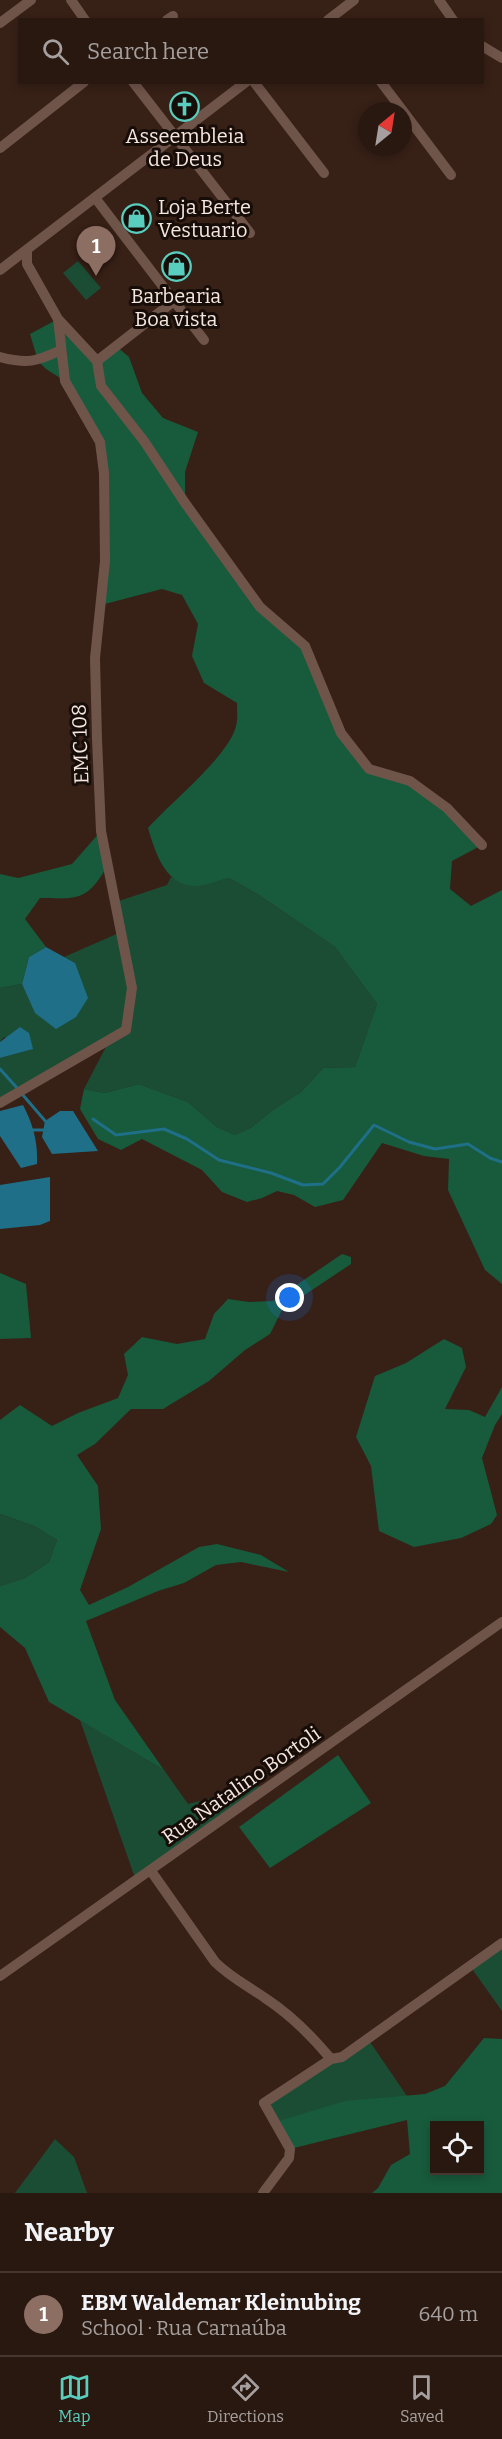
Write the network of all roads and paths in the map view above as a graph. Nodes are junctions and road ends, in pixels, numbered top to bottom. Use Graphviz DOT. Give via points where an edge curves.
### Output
graph roads {
  1 [pos="31,0"];
  2 [pos="71,0"];
  3 [pos="354,0"];
  4 [pos="439,0"];
  5 [pos="84,18"];
  6 [pos="332,18"];
  7 [pos="452,18"];
  8 [pos="0,23"];
  9 [pos="484,47"];
  10 [pos="502,58"];
  11 [pos="81,84"];
  12 [pos="136,84"];
  13 [pos="243,84"];
  14 [pos="256,84"];
  15 [pos="383,84"];
  16 [pos="396,102"];
  17 [pos="412,123"];
  18 [pos="176,136"];
  19 [pos="0,148"];
  20 [pos="324,173"];
  21 [pos="451,175"];
  22 [pos="96,199"];
  23 [pos="250,233"];
  24 [pos="27,250"];
  25 [pos="1,267"];
  26 [pos="174,301"];
  27 [pos="58,320"];
  28 [pos="204,340"];
  29 [pos="61,350"];
  30 [pos="0,357"];
  31 [pos="97,361"];
  32 [pos="482,845"];
  33 [pos="0,1103"];
  34 [pos="502,1622"];
  35 [pos="151,1870"];
  36 [pos="502,1943"];
  37 [pos="0,1976"];
  38 [pos="331,2059"];
  39 [pos="262,2193"];
  1 -- 8 [label="street"];
  2 -- 5 [label="street"];
  3 -- 6 [label="street"];
  4 -- 7 [label="street"];
  9 -- 10 [label="street"];
  11 -- 19 [label="street"];
  12 -- 18 [label="street"];
  13 -- 18 [label="street"];
  14 -- 20 [label="street"];
  15 -- 16 [label="street"];
  17 -- 21 [label="street"];
  18 -- 22 [label="street"];
  18 -- 23 [label="street"];
  22 -- 24 [label="street"];
  22 -- 26 [label="street"];
  24 -- 25 [label="street"];
  24 -- 27 [label="street" via="27,264"];
  26 -- 28 [label="street"];
  26 -- 31 [label="street"];
  27 -- 29 [label="street, EMC 108"];
  27 -- 31 [label="street"];
  29 -- 30 [label="street" via="38,361"];
  29 -- 33 [label="street, EMC 108" via="65,381 100,442 104,473 105,561 96,658 101,831 132,988 126,1030"];
  31 -- 32 [label="street" via="101,386 260,607 305,645 341,733 369,769 410,781 447,808"];
  34 -- 35 [label="street, Rua Natalino Bortoli"];
  35 -- 37 [label="street, Rua Natalino Bortoli"];
  35 -- 38 [label="street" via="215,1962 292,2017"];
  36 -- 38 [label="street" via="342,2057"];
  38 -- 39 [label="street" via="264,2103 290,2149 289,2158"];
}
